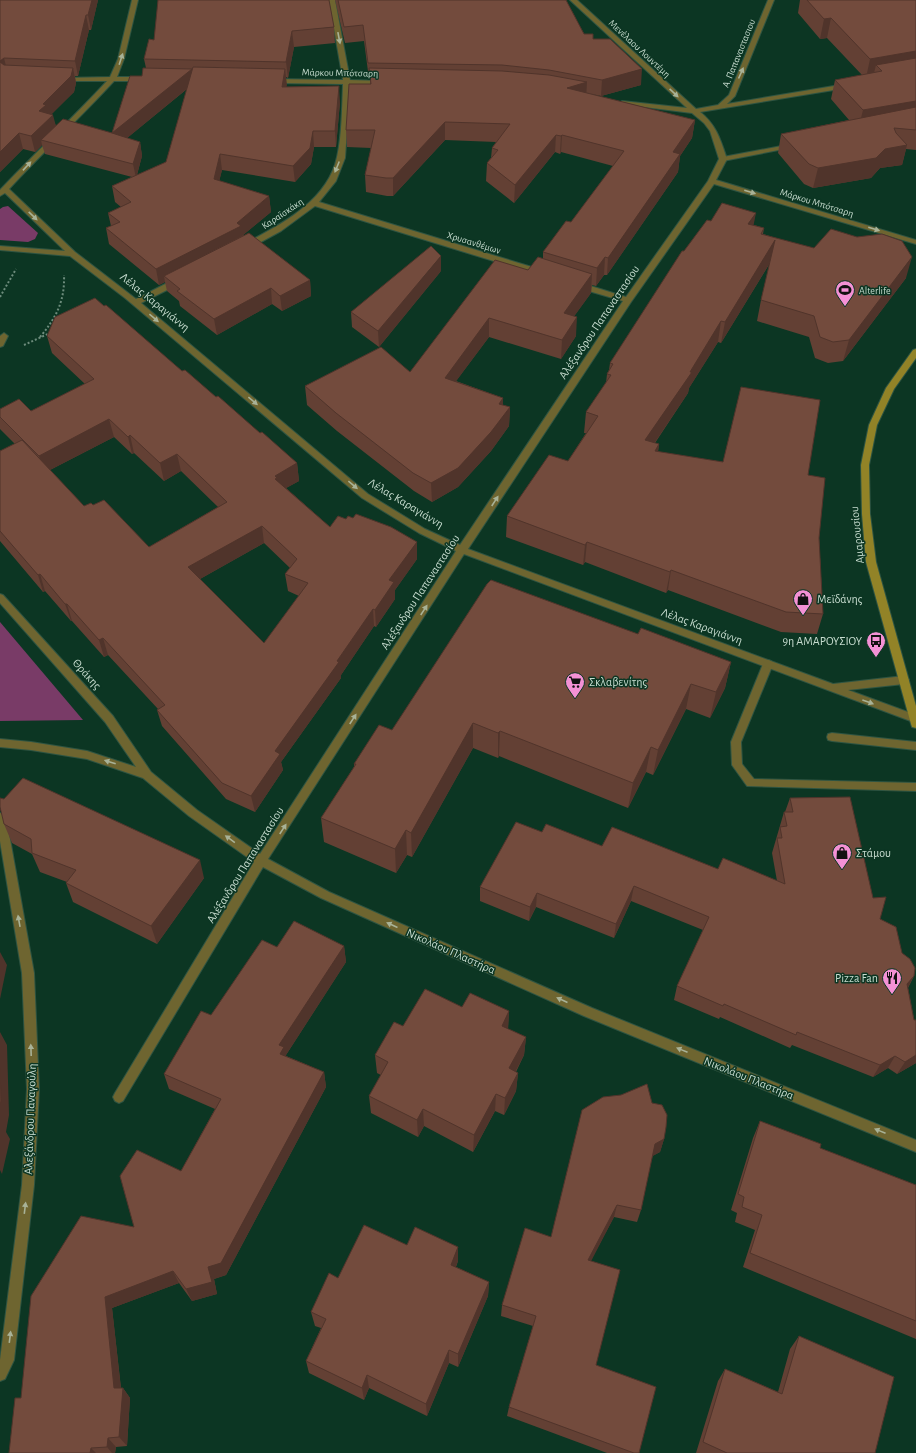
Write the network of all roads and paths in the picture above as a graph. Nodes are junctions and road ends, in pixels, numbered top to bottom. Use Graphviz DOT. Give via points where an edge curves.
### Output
graph roads {
  1 [pos="135,0"];
  2 [pos="332,0"];
  3 [pos="573,0"];
  4 [pos="771,0"];
  5 [pos="112,78"];
  6 [pos="55,79"];
  7 [pos="152,79"];
  8 [pos="269,81"];
  9 [pos="347,82"];
  10 [pos="393,83"];
  11 [pos="855,84"];
  12 [pos="612,102"];
  13 [pos="720,107"];
  14 [pos="694,111"];
  15 [pos="800,144"];
  16 [pos="723,159"];
  17 [pos="712,181"];
  18 [pos="2,192"];
  19 [pos="314,203"];
  20 [pos="916,242"];
  21 [pos="0,248"];
  22 [pos="23,250"];
  23 [pos="236,251"];
  24 [pos="62,253"];
  25 [pos="72,254"];
  26 [pos="551,276"];
  27 [pos="183,279"];
  28 [pos="567,281"];
  29 [pos="0,297"];
  30 [pos="628,300"];
  31 [pos="136,302"];
  32 [pos="53,332"];
  33 [pos="40,338"];
  34 [pos="20,347"];
  35 [pos="916,352"];
  36 [pos="462,550"];
  37 [pos="0,597"];
  38 [pos="768,664"];
  39 [pos="904,680"];
  40 [pos="831,688"];
  41 [pos="915,721"];
  42 [pos="832,737"];
  43 [pos="0,743"];
  44 [pos="916,746"];
  45 [pos="147,775"];
  46 [pos="916,787"];
  47 [pos="0,817"];
  48 [pos="261,861"];
  49 [pos="119,1097"];
  50 [pos="916,1146"];
  51 [pos="0,1374"];
  5 -- 1 [label="street, one-way" via="122,59"];
  2 -- 9 [label="street, Καραϊσκάκη, one-way"];
  3 -- 14 [label="street, Μενέλαου Λουντέμη, one-way"];
  13 -- 4 [label="street, Α. Παπαναστασιου, one-way" via="732,96"];
  5 -- 6 [label="street"];
  5 -- 7 [label="street"];
  18 -- 5 [label="street, one-way" via="82,112"];
  8 -- 9 [label="street, Μάρκου Μπότσαρη"];
  9 -- 10 [label="street, Μάρκου Μπότσαρη"];
  9 -- 19 [label="street, Καραϊσκάκη, one-way" via="341,158 332,181"];
  11 -- 13 [label="street"];
  12 -- 14 [label="street"];
  13 -- 14 [label="street"];
  14 -- 16 [label="street" via="714,129"];
  15 -- 16 [label="street"];
  16 -- 17 [label="street, Αλέξανδρου Παπαναστασίου"];
  17 -- 20 [label="street, Μάρκου Μπότσαρη, one-way"];
  17 -- 30 [label="street, Αλέξανδρου Παπαναστασίου"];
  18 -- 25 [label="street, Λέλας Καραγιάννη, one-way"];
  19 -- 23 [label="street, Καραϊσκάκη" via="278,230"];
  19 -- 26 [label="street, Χρυσανθέμων"];
  21 -- 22 [label="street"];
  22 -- 24 [label="street"];
  22 -- 29 [label="path"];
  24 -- 25 [label="street"];
  24 -- 33 [label="path" via="63,302 54,320"];
  25 -- 31 [label="street, Λέλας Καραγιάννη"];
  27 -- 31 [label="street"];
  28 -- 30 [label="street"];
  36 -- 30 [label="street, Αλέξανδρου Παπαναστασίου, one-way"];
  31 -- 36 [label="street, Λέλας Καραγιάννη, one-way" via="365,496 422,531"];
  32 -- 33 [label="path"];
  33 -- 34 [label="path"];
  35 -- 39 [label="main road, Αμαρουσίου" via="890,388 873,425 865,465 866,514 871,562"];
  36 -- 38 [label="street, Λέλας Καραγιάννη"];
  48 -- 36 [label="street, Αλέξανδρου Παπαναστασίου, one-way"];
  37 -- 45 [label="street, Θράκης" via="110,720"];
  38 -- 40 [label="street, Λέλας Καραγιάννη"];
  38 -- 46 [label="street" via="736,742 737,765 751,783"];
  39 -- 40 [label="street, Λέλας Καραγιάννη"];
  39 -- 41 [label="main road, Αμαρουσίου"];
  40 -- 41 [label="street, Λέλας Καραγιάννη, one-way"];
  42 -- 44 [label="street"];
  45 -- 43 [label="street, Νικολάου Πλαστήρα, one-way" via="87,755"];
  48 -- 45 [label="street, Νικολάου Πλαστήρα, one-way" via="193,813"];
  51 -- 47 [label="street, Αλεξάνδρου Παναγούλη, one-way" via="7,1360 28,1185 33,1089 28,973"];
  48 -- 49 [label="street, Αλέξανδρου Παπαναστασίου"];
  50 -- 48 [label="street, Νικολάου Πλαστήρα, one-way" via="588,1012 324,895"];
}
